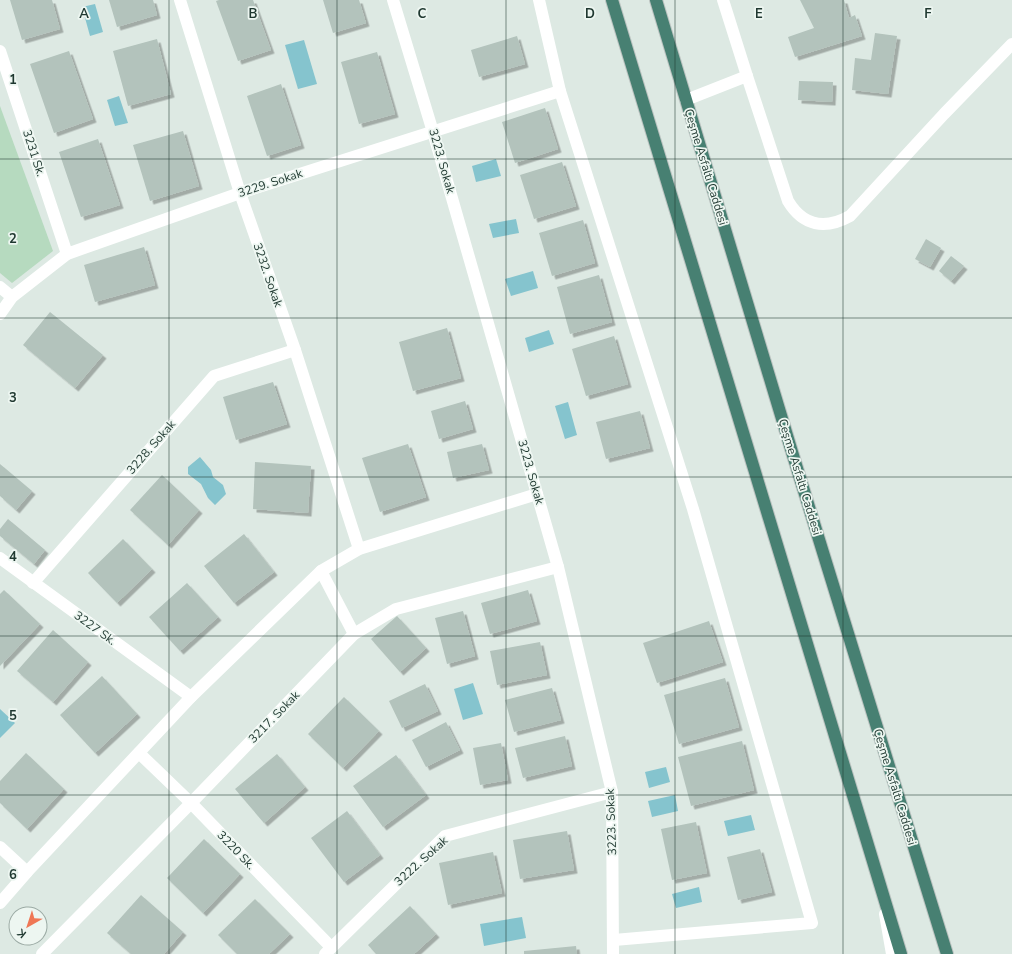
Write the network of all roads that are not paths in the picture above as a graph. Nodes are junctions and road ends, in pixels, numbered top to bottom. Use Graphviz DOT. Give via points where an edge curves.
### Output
graph roads {
  1 [pos="180,0"];
  2 [pos="393,0"];
  3 [pos="539,0"];
  4 [pos="612,0"];
  5 [pos="656,0"];
  6 [pos="723,0"];
  7 [pos="1012,44"];
  8 [pos="0,52"];
  9 [pos="747,76"];
  10 [pos="560,91"];
  11 [pos="686,100"];
  12 [pos="433,132"];
  13 [pos="240,193"];
  14 [pos="67,254"];
  15 [pos="0,287"];
  16 [pos="12,297"];
  17 [pos="0,314"];
  18 [pos="295,350"];
  19 [pos="537,494"];
  20 [pos="359,549"];
  21 [pos="0,558"];
  22 [pos="558,566"];
  23 [pos="321,571"];
  24 [pos="33,583"];
  25 [pos="354,634"];
  26 [pos="191,697"];
  27 [pos="139,753"];
  28 [pos="612,792"];
  29 [pos="191,803"];
  30 [pos="0,847"];
  31 [pos="27,872"];
  32 [pos="881,890"];
  33 [pos="0,903"];
  34 [pos="614,940"];
  35 [pos="328,951"];
  36 [pos="42,954"];
  37 [pos="613,954"];
  38 [pos="892,954"];
  39 [pos="901,954"];
  40 [pos="946,954"];
  1 -- 13 [label="street, 3232. Sokak"];
  2 -- 12 [label="street, 3223. Sokak"];
  3 -- 10 [label="street"];
  4 -- 32 [label="highway"];
  5 -- 11 [label="highway, Çeşme Asfaltı Caddesi"];
  6 -- 9 [label="street"];
  7 -- 9 [label="street" via="850,216 840,222 829,224 808,221 800,216 788,201"];
  8 -- 14 [label="street, 3231 Sk."];
  9 -- 11 [label="street"];
  10 -- 12 [label="street, 3229. Sokak"];
  10 -- 34 [label="street" via="694,510 812,923"];
  11 -- 40 [label="highway, Çeşme Asfaltı Caddesi"];
  12 -- 13 [label="street, 3229. Sokak"];
  12 -- 19 [label="street, 3223. Sokak"];
  13 -- 14 [label="street, 3229. Sokak"];
  13 -- 18 [label="street, 3232. Sokak"];
  14 -- 16 [label="street, 3229. Sokak"];
  15 -- 16 [label="street"];
  16 -- 17 [label="street, 3229. Sokak"];
  18 -- 20 [label="street, 3232. Sokak"];
  18 -- 24 [label="street, 3228. Sokak" via="214,376"];
  19 -- 20 [label="street"];
  19 -- 22 [label="street, 3223. Sokak"];
  20 -- 23 [label="street"];
  21 -- 24 [label="street, 3227 Sk."];
  22 -- 25 [label="street, 3217. Sokak" via="396,609"];
  22 -- 28 [label="street, 3223. Sokak"];
  23 -- 25 [label="street"];
  23 -- 26 [label="street"];
  24 -- 26 [label="street, 3227 Sk."];
  25 -- 29 [label="street, 3217. Sokak"];
  26 -- 27 [label="street"];
  27 -- 29 [label="street, 3220 Sk."];
  27 -- 31 [label="street"];
  28 -- 34 [label="street, 3223. Sokak"];
  28 -- 35 [label="street, 3222. Sokak" via="445,836"];
  29 -- 35 [label="street, 3220 Sk."];
  29 -- 36 [label="street, 3217. Sokak"];
  30 -- 31 [label="street"];
  31 -- 33 [label="street"];
  32 -- 38 [label="street"];
  32 -- 39 [label="highway"];
  34 -- 37 [label="street, 3223. Sokak"];
}
